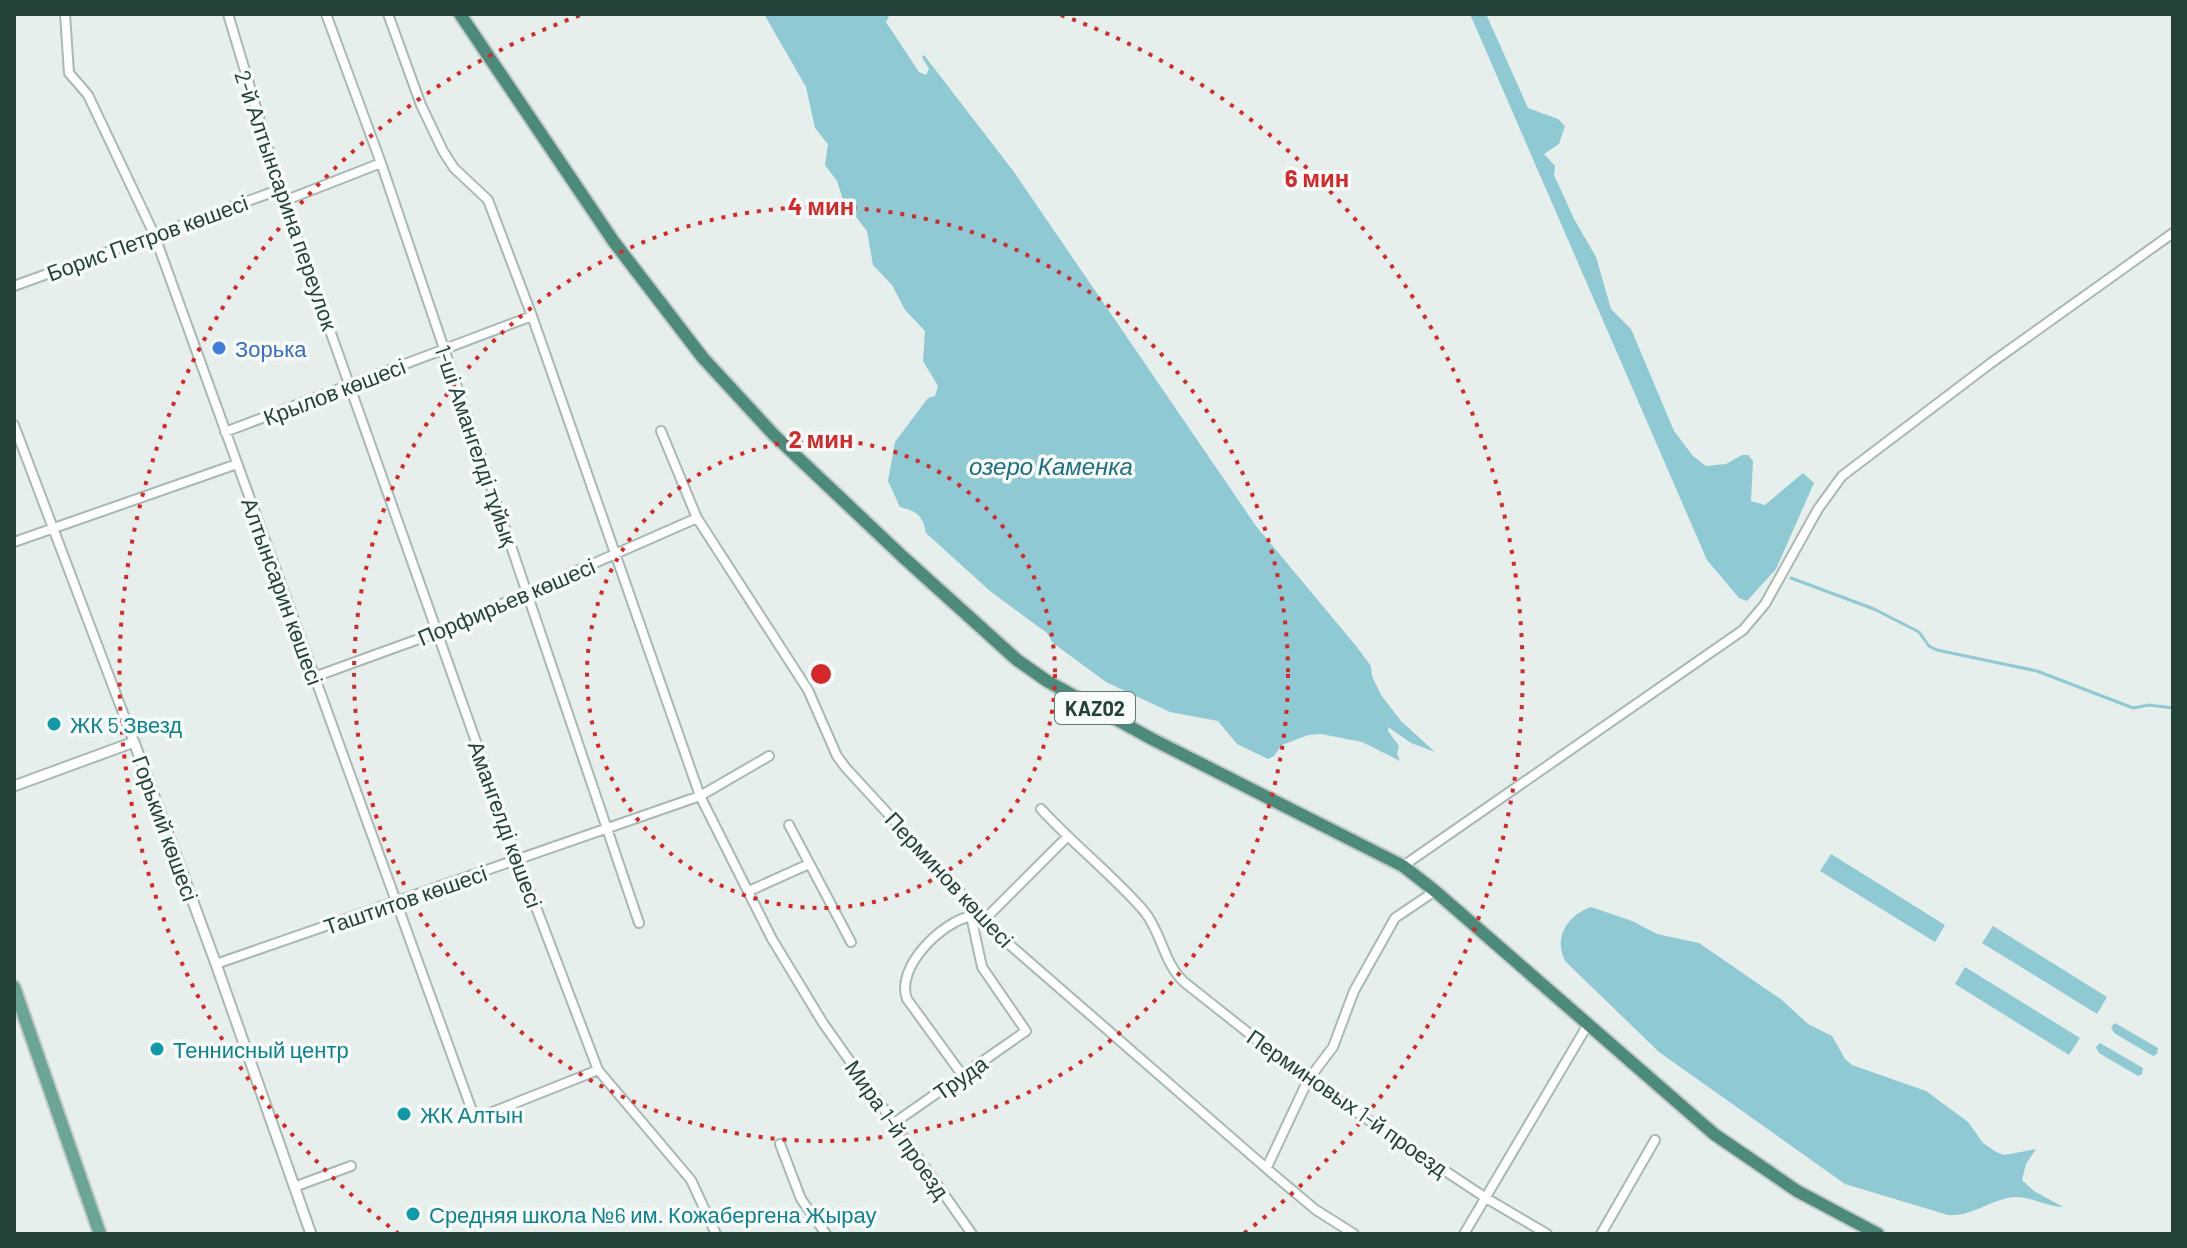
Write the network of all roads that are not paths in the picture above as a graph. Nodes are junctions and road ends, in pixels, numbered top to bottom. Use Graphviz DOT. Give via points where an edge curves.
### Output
graph roads {
  1 [pos="65,14"];
  2 [pos="228,14"];
  3 [pos="326,14"];
  4 [pos="388,14"];
  5 [pos="460,14"];
  6 [pos="381,163"];
  7 [pos="281,189"];
  8 [pos="284,201"];
  9 [pos="2173,233"];
  10 [pos="154,234"];
  11 [pos="14,286"];
  12 [pos="532,316"];
  13 [pos="444,349"];
  14 [pos="351,384"];
  15 [pos="14,425"];
  16 [pos="661,431"];
  17 [pos="225,432"];
  18 [pos="237,464"];
  19 [pos="697,518"];
  20 [pos="54,528"];
  21 [pos="14,542"];
  22 [pos="615,554"];
  23 [pos="527,593"];
  24 [pos="438,632"];
  25 [pos="314,677"];
  26 [pos="134,742"];
  27 [pos="769,756"];
  28 [pos="14,786"];
  29 [pos="700,796"];
  30 [pos="1041,809"];
  31 [pos="789,825"];
  32 [pos="606,829"];
  33 [pos="1067,837"];
  34 [pos="518,860"];
  35 [pos="809,864"];
  36 [pos="1403,866"];
  37 [pos="749,891"];
  38 [pos="1435,891"];
  39 [pos="396,904"];
  40 [pos="974,914"];
  41 [pos="984,920"];
  42 [pos="639,923"];
  43 [pos="851,942"];
  44 [pos="216,964"];
  45 [pos="14,987"];
  46 [pos="1587,1026"];
  47 [pos="598,1070"];
  48 [pos="963,1076"];
  49 [pos="1308,1080"];
  50 [pos="894,1123"];
  51 [pos="1655,1140"];
  52 [pos="780,1144"];
  53 [pos="351,1166"];
  54 [pos="1267,1167"];
  55 [pos="294,1187"];
  56 [pos="1486,1198"];
  57 [pos="100,1234"];
  58 [pos="311,1234"];
  59 [pos="716,1234"];
  60 [pos="826,1234"];
  61 [pos="972,1234"];
  62 [pos="1354,1234"];
  63 [pos="1464,1234"];
  64 [pos="1547,1234"];
  65 [pos="1601,1234"];
  66 [pos="1878,1234"];
  1 -- 10 [label="street, Алтынсарин көшесі" via="69,73 88,95"];
  2 -- 7 [label="street, 2-й Алтынсарина переулок"];
  3 -- 6 [label="street, 1-ші Амангелді тұйық"];
  4 -- 12 [label="street" via="443,151 488,200"];
  5 -- 36 [label="highway, KAZ02" via="614,242 703,358 774,435 1017,660 1152,739"];
  6 -- 8 [label="street"];
  6 -- 13 [label="street, 1-ші Амангелді тұйық"];
  7 -- 8 [label="street, 2-й Алтынсарина переулок"];
  7 -- 10 [label="street, Борис Петров көшесі"];
  8 -- 14 [label="street, 2-й Алтынсарина переулок"];
  9 -- 36 [label="street" via="1842,476 1765,604 1743,630"];
  10 -- 11 [label="street, Борис Петров көшесі"];
  10 -- 17 [label="street, Алтынсарин көшесі"];
  12 -- 13 [label="street, Крылов көшесі"];
  12 -- 22 [label="street"];
  13 -- 14 [label="street, Крылов көшесі"];
  13 -- 23 [label="street, 1-ші Амангелді тұйық"];
  14 -- 17 [label="street, Крылов көшесі"];
  14 -- 24 [label="street, Амангелді көшесі"];
  15 -- 20 [label="street, Горький көшесі"];
  16 -- 19 [label="street, Перминов көшесі"];
  17 -- 18 [label="street, Алтынсарин көшесі"];
  18 -- 20 [label="street"];
  18 -- 25 [label="street, Алтынсарин көшесі"];
  19 -- 22 [label="street, Порфирьев көшесі"];
  19 -- 40 [label="street, Перминов көшесі" via="814,699 837,756"];
  20 -- 21 [label="street"];
  20 -- 26 [label="street, Горький көшесі"];
  22 -- 23 [label="street, Порфирьев көшесі"];
  22 -- 29 [label="street"];
  23 -- 24 [label="street, Порфирьев көшесі"];
  23 -- 32 [label="street, 1-ші Амангелді тұйық"];
  24 -- 25 [label="street, Порфирьев көшесі"];
  24 -- 34 [label="street, Амангелді көшесі"];
  25 -- 39 [label="street, Алтынсарин көшесі"];
  26 -- 28 [label="street"];
  26 -- 44 [label="street, Горький көшесі"];
  27 -- 29 [label="street, Таштитов көшесі"];
  29 -- 32 [label="street, Таштитов көшесі"];
  29 -- 37 [label="street"];
  30 -- 33 [label="street, Перминовых 1-й проезд"];
  31 -- 35 [label="street"];
  32 -- 34 [label="street, Таштитов көшесі"];
  32 -- 42 [label="street, 1-ші Амангелді тұйық"];
  33 -- 41 [label="street"];
  33 -- 49 [label="street, Перминовых 1-й проезд" via="1143,910 1177,975"];
  34 -- 39 [label="street, Таштитов көшесі"];
  34 -- 47 [label="street, Амангелді көшесі"];
  35 -- 37 [label="street"];
  35 -- 43 [label="street"];
  36 -- 38 [label="highway, KAZ02"];
  37 -- 50 [label="street, Мира 1-й проезд" via="823,1023"];
  38 -- 46 [label="highway, KAZ02"];
  38 -- 49 [label="street" via="1395,918 1354,991 1333,1047"];
  39 -- 44 [label="street, Таштитов көшесі"];
  39 -- 47 [label="street, Алтынсарин көшесі" via="475,1119"];
  40 -- 41 [label="street, Перминов көшесі"];
  40 -- 48 [label="street, Труда" via="982,967 1026,1031"];
  40 -- 48 [label="street" via="954,920 931,939 905,987 907,999"];
  41 -- 54 [label="street, Перминов көшесі"];
  44 -- 55 [label="street, Горький көшесі"];
  45 -- 57 [label="main road"];
  46 -- 56 [label="street"];
  46 -- 66 [label="highway, KAZ02" via="1730,1147"];
  47 -- 59 [label="street, Амангелді көшесі" via="691,1180"];
  48 -- 50 [label="street, Труда"];
  49 -- 54 [label="street"];
  49 -- 56 [label="street, Перминовых 1-й проезд"];
  50 -- 61 [label="street, Мира 1-й проезд"];
  51 -- 65 [label="street"];
  52 -- 60 [label="street" via="801,1199"];
  53 -- 55 [label="street"];
  54 -- 62 [label="street, Перминов көшесі" via="1316,1210"];
  55 -- 58 [label="street, Горький көшесі"];
  56 -- 63 [label="street"];
  56 -- 64 [label="street, Перминовых 1-й проезд"];
}
